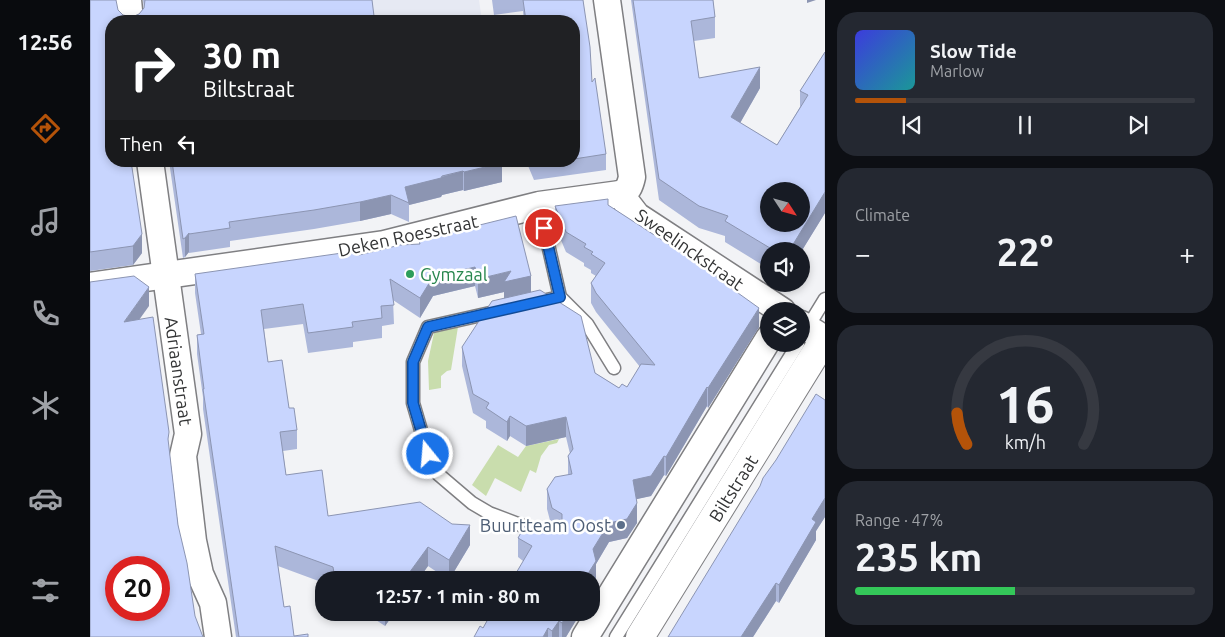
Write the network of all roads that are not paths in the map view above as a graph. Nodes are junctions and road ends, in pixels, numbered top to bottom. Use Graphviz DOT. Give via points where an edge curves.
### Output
graph roads {
  1 [pos="128,0"];
  2 [pos="607,0"];
  3 [pos="129,15"];
  4 [pos="151,167"];
  5 [pos="620,194"];
  6 [pos="540,206"];
  7 [pos="166,274"];
  8 [pos="90,286"];
  9 [pos="560,297"];
  10 [pos="825,299"];
  11 [pos="768,302"];
  12 [pos="812,336"];
  13 [pos="760,352"];
  14 [pos="614,368"];
  15 [pos="547,535"];
  16 [pos="218,637"];
  17 [pos="584,637"];
  18 [pos="616,637"];
  19 [pos="640,637"];
  1 -- 3 [label="street"];
  2 -- 5 [label="street, Sweelinckstraat" via="632,178 626,192"];
  4 -- 7 [label="street, Adriaanstraat"];
  5 -- 6 [label="street, Deken Roesstraat"];
  5 -- 11 [label="street, Sweelinckstraat" via="637,216"];
  6 -- 7 [label="street, Deken Roesstraat" via="384,244"];
  6 -- 9 [label="lane"];
  7 -- 8 [label="street, Deken Roesstraat"];
  7 -- 16 [label="street, Adriaanstraat" via="188,434 183,456 194,542 200,574 213,603"];
  9 -- 14 [label="lane" via="588,324"];
  9 -- 15 [label="lane" via="428,327 413,362 413,403 428,454 438,474 472,504"];
  10 -- 12 [label="lane, Biltstraat"];
  12 -- 18 [label="lane, Biltstraat"];
  12 -- 19 [label="street, Biltstraat"];
  13 -- 17 [label="street"];
}
